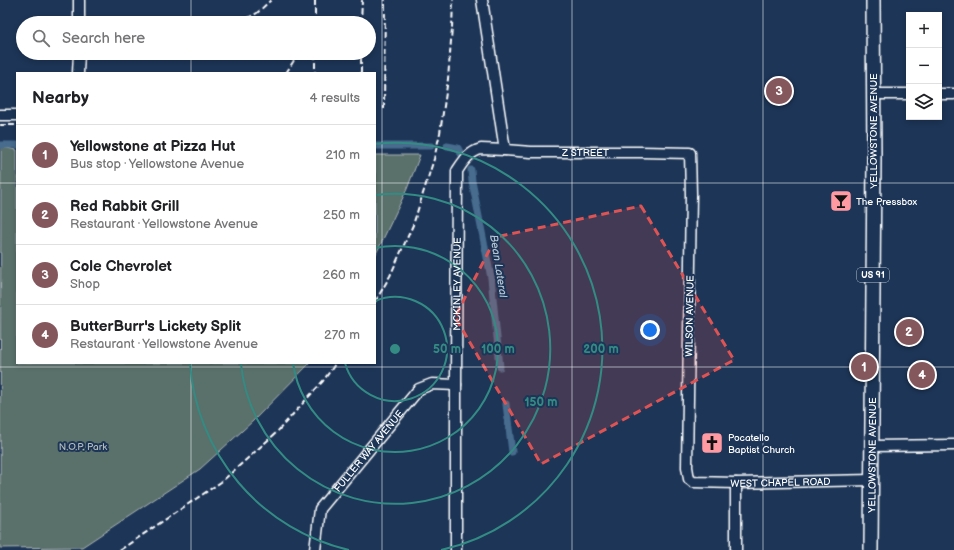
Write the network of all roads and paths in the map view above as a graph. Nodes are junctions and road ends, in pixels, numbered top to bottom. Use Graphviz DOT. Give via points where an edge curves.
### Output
graph roads {
  1 [pos="79,0"];
  2 [pos="482,0"];
  3 [pos="873,0"];
  4 [pos="79,16"];
  5 [pos="79,60"];
  6 [pos="78,72"];
  7 [pos="874,94"];
  8 [pos="906,94"];
  9 [pos="942,94"];
  10 [pos="954,94"];
  11 [pos="0,115"];
  12 [pos="16,115"];
  13 [pos="480,149"];
  14 [pos="505,150"];
  15 [pos="690,153"];
  16 [pos="456,385"];
  17 [pos="954,445"];
  18 [pos="872,446"];
  19 [pos="689,478"];
  20 [pos="872,480"];
  21 [pos="736,483"];
  22 [pos="315,550"];
  23 [pos="456,550"];
  24 [pos="736,550"];
  25 [pos="871,550"];
  1 -- 4 [label="street"];
  2 -- 14 [label="street"];
  3 -- 7 [label="main road, YELLOWSTONE AVENUE / US 91"];
  5 -- 6 [label="street"];
  7 -- 8 [label="street"];
  7 -- 18 [label="main road, YELLOWSTONE AVENUE / US 91"];
  9 -- 10 [label="street"];
  11 -- 12 [label="street"];
  13 -- 14 [label="street, Z STREET"];
  13 -- 16 [label="street, MCKINLEY AVENUE" via="465,158 457,171"];
  14 -- 15 [label="street, Z STREET"];
  15 -- 19 [label="street, WILSON AVENUE" via="687,467"];
  16 -- 22 [label="street, FULLER WAY AVENUE" via="432,384 419,389 320,509"];
  16 -- 23 [label="street, MCKINLEY AVENUE"];
  17 -- 18 [label="street"];
  18 -- 20 [label="main road, YELLOWSTONE AVENUE / US 91"];
  19 -- 21 [label="street, WEST CHAPEL ROAD" via="693,482"];
  20 -- 21 [label="street, WEST CHAPEL ROAD"];
  20 -- 25 [label="main road, YELLOWSTONE AVENUE / US 91"];
  21 -- 24 [label="street"];
}
